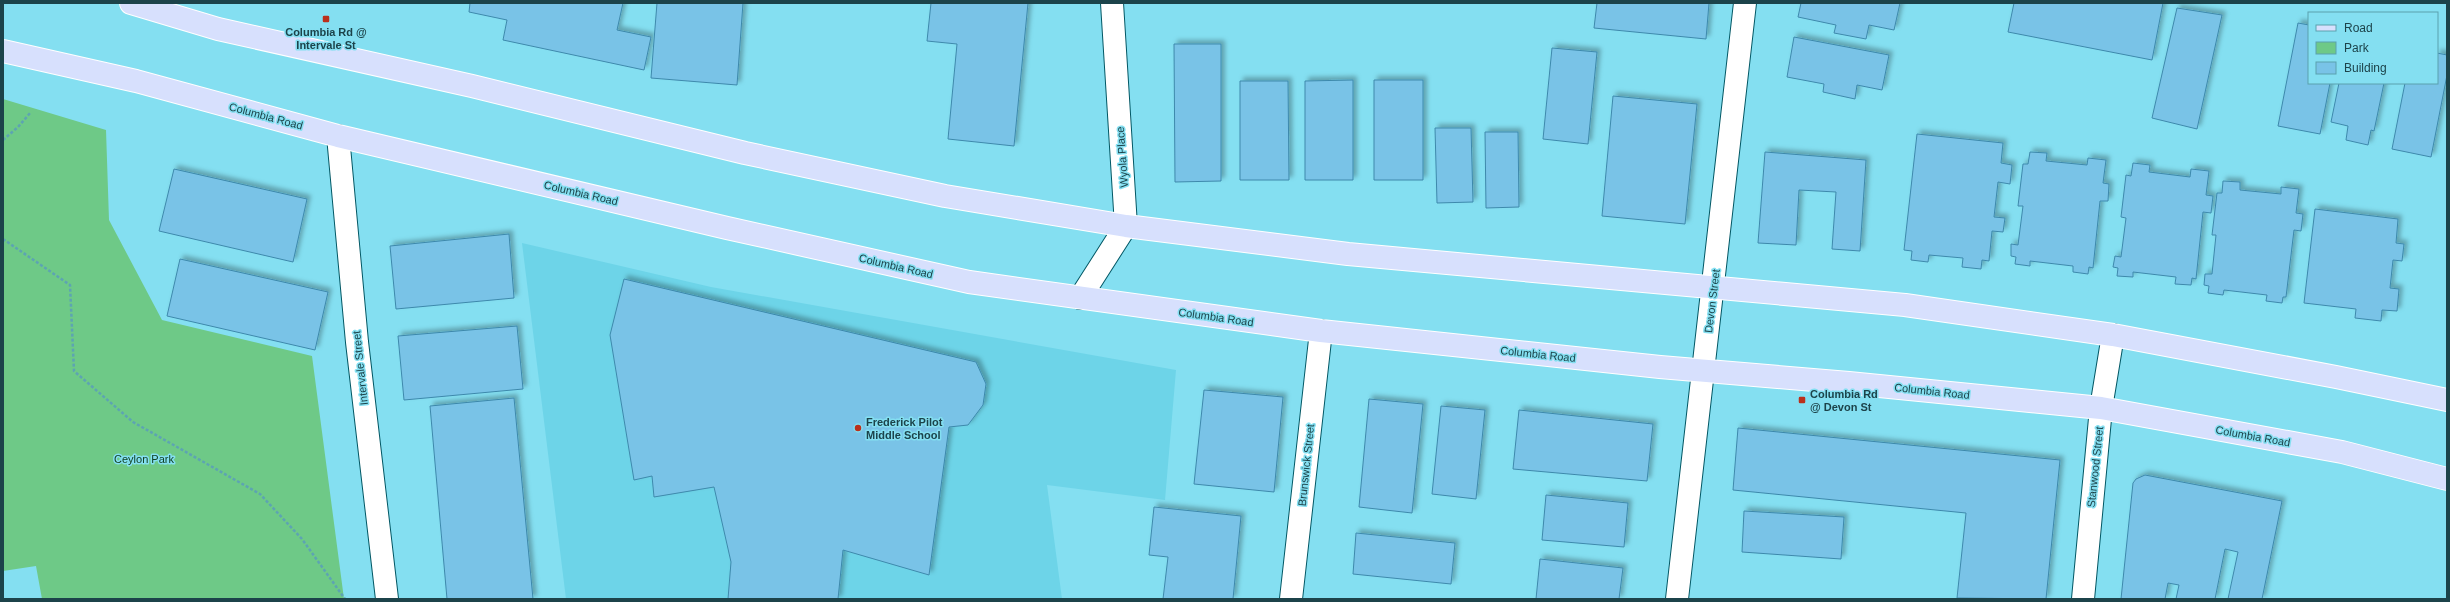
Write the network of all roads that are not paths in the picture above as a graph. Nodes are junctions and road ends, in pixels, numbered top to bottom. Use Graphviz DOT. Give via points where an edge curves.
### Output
graph roads {
  1 [pos="131,3"];
  2 [pos="1112,3"];
  3 [pos="1745,3"];
  4 [pos="3,51"];
  5 [pos="338,136"];
  6 [pos="1126,226"];
  7 [pos="1714,288"];
  8 [pos="1080,298"];
  9 [pos="1321,331"];
  10 [pos="2112,335"];
  11 [pos="1704,371"];
  12 [pos="2447,400"];
  13 [pos="2101,408"];
  14 [pos="2447,479"];
  15 [pos="387,599"];
  16 [pos="1291,599"];
  17 [pos="1678,599"];
  18 [pos="2083,599"];
  1 -- 6 [label="main road" via="218,29 472,86 798,165 945,196"];
  2 -- 6 [label="street, Wyola Place"];
  3 -- 7 [label="street, Devon Street"];
  4 -- 5 [label="main road, Columbia Road" via="136,81"];
  5 -- 8 [label="main road, Columbia Road" via="969,282"];
  5 -- 15 [label="street, Intervale Street" via="357,342"];
  6 -- 7 [label="main road" via="1348,254"];
  6 -- 8 [label="street"];
  7 -- 10 [label="main road" via="1904,304"];
  7 -- 11 [label="street, Devon Street"];
  8 -- 9 [label="main road, Columbia Road"];
  9 -- 11 [label="main road, Columbia Road"];
  9 -- 16 [label="street, Brunswick Street"];
  10 -- 12 [label="main road"];
  10 -- 13 [label="street, Stanwood Street"];
  11 -- 13 [label="main road, Columbia Road"];
  11 -- 17 [label="street, Devon Street"];
  13 -- 14 [label="main road, Columbia Road" via="2342,452"];
  13 -- 18 [label="street, Stanwood Street"];
}
